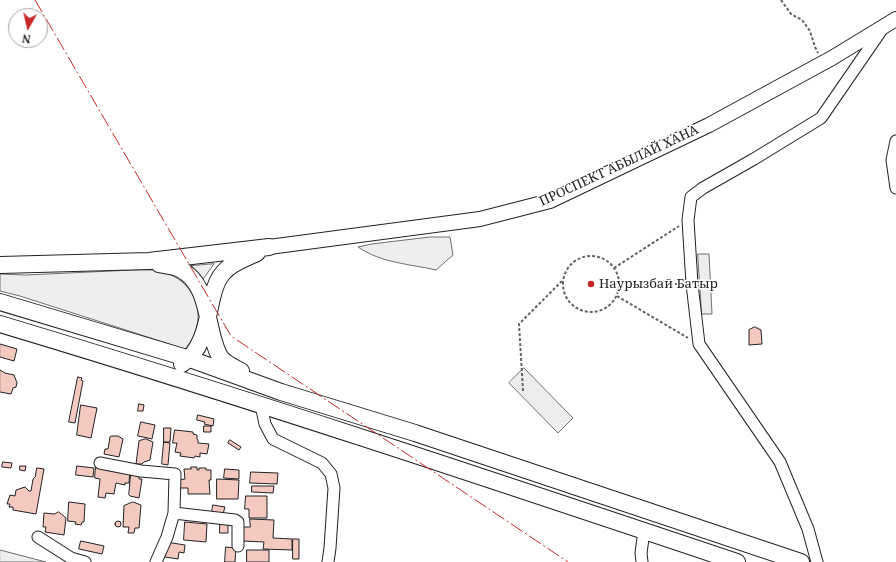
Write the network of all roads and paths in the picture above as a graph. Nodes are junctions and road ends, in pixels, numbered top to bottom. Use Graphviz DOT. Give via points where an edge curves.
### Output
graph roads {
  1 [pos="781,0"];
  2 [pos="890,22"];
  3 [pos="824,62"];
  4 [pos="896,141"];
  5 [pos="896,188"];
  6 [pos="688,220"];
  7 [pos="269,247"];
  8 [pos="149,261"];
  9 [pos="0,264"];
  10 [pos="614,268"];
  11 [pos="563,280"];
  12 [pos="620,284"];
  13 [pos="692,284"];
  14 [pos="617,296"];
  15 [pos="0,302"];
  16 [pos="208,318"];
  17 [pos="0,324"];
  18 [pos="699,344"];
  19 [pos="190,359"];
  20 [pos="144,367"];
  21 [pos="523,391"];
  22 [pos="281,392"];
  23 [pos="261,405"];
  24 [pos="100,463"];
  25 [pos="174,513"];
  26 [pos="644,531"];
  27 [pos="38,537"];
  28 [pos="238,546"];
  29 [pos="85,562"];
  30 [pos="156,562"];
  31 [pos="328,562"];
  32 [pos="642,562"];
  33 [pos="737,562"];
  34 [pos="801,562"];
  35 [pos="817,562"];
  1 -- 3 [label="path" via="791,14 802,20 810,31 815,47"];
  2 -- 3 [label="main road, ПРОСПЕКТ АБЫЛАЙ ХАНА"];
  2 -- 6 [label="street" via="821,118 691,197"];
  3 -- 7 [label="main road, ПРОСПЕКТ АБЫЛАЙ ХАНА" via="709,125 550,201 480,218"];
  4 -- 5 [label="street" via="892,160"];
  6 -- 10 [label="path"];
  6 -- 13 [label="street"];
  7 -- 8 [label="highway"];
  7 -- 16 [label="highway" via="230,266 222,274 215,289"];
  8 -- 9 [label="highway"];
  8 -- 16 [label="highway" via="180,269 193,279 201,292"];
  10 -- 11 [label="path" via="601,258 585,257 570,265"];
  10 -- 12 [label="path"];
  11 -- 14 [label="path" via="566,297 577,309 585,312 602,310"];
  11 -- 21 [label="path" via="519,324"];
  12 -- 13 [label="path"];
  12 -- 14 [label="path"];
  13 -- 18 [label="street"];
  14 -- 18 [label="path"];
  15 -- 19 [label="highway"];
  16 -- 19 [label="highway" via="199,344"];
  16 -- 22 [label="highway" via="219,356 230,366 274,386"];
  17 -- 20 [label="highway"];
  18 -- 35 [label="street" via="780,462 808,529"];
  19 -- 20 [label="highway" via="178,367"];
  19 -- 22 [label="highway"];
  20 -- 23 [label="highway"];
  22 -- 34 [label="highway" via="422,435"];
  23 -- 26 [label="highway"];
  23 -- 31 [label="street" via="265,424 273,439 322,463 332,474 334,488"];
  24 -- 25 [label="street" via="175,474"];
  25 -- 28 [label="street" via="235,520 238,522"];
  25 -- 30 [label="street"];
  26 -- 32 [label="street"];
  26 -- 33 [label="highway"];
  27 -- 29 [label="street" via="71,558"];
}
